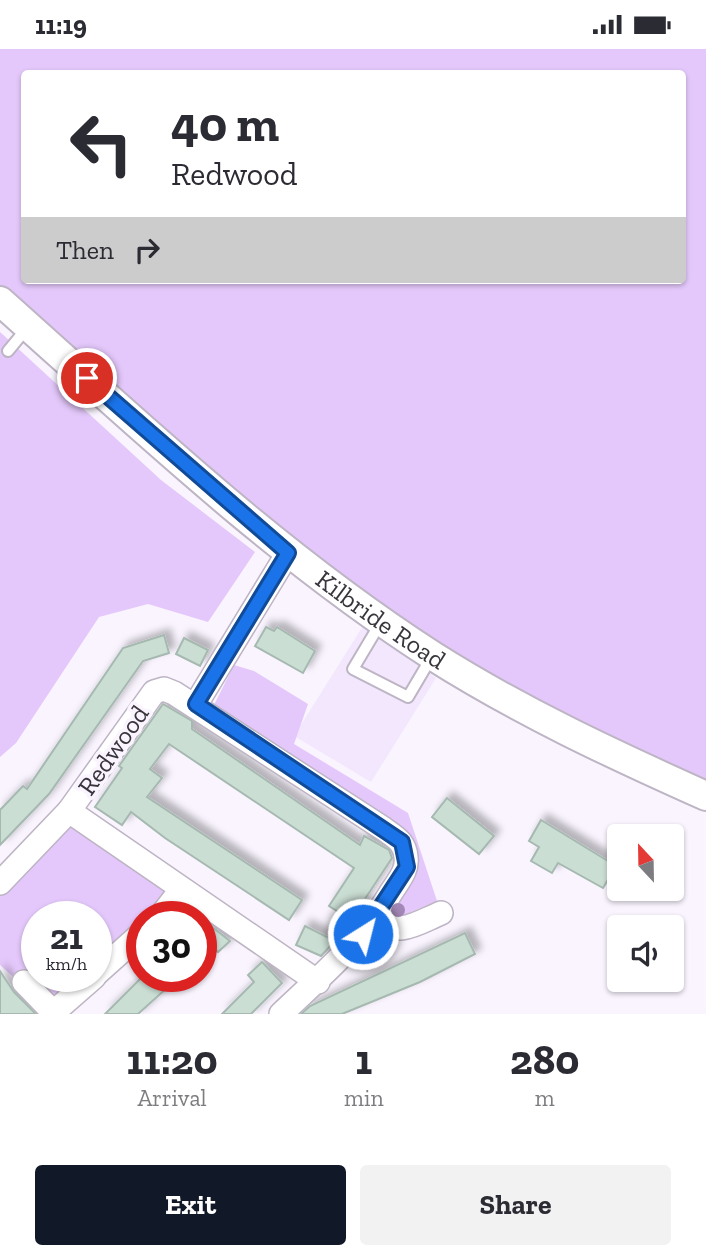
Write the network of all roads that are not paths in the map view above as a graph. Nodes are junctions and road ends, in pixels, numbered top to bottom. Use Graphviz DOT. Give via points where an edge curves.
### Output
graph roads {
  1 [pos="0,301"];
  2 [pos="29,326"];
  3 [pos="8,351"];
  4 [pos="288,553"];
  5 [pos="382,621"];
  6 [pos="432,655"];
  7 [pos="196,704"];
  8 [pos="706,796"];
  9 [pos="69,811"];
  10 [pos="0,883"];
  11 [pos="181,890"];
  12 [pos="172,901"];
  13 [pos="440,913"];
  14 [pos="375,919"];
  15 [pos="126,947"];
  16 [pos="112,960"];
  17 [pos="318,982"];
  18 [pos="34,992"];
  19 [pos="77,992"];
  20 [pos="55,1013"];
  21 [pos="281,1014"];
  1 -- 2 [label="street, Kilbride Road"];
  2 -- 3 [label="lane"];
  2 -- 4 [label="street, Kilbride Road"];
  4 -- 5 [label="street, Kilbride Road"];
  4 -- 7 [label="street"];
  5 -- 6 [label="street, Kilbride Road"];
  5 -- 6 [label="lane" via="353,669 408,697"];
  6 -- 8 [label="street, Kilbride Road" via="582,741"];
  7 -- 9 [label="street, Redwood" via="164,689 154,692"];
  7 -- 14 [label="street, Redwood" via="402,842 407,867"];
  9 -- 10 [label="street, Redwood"];
  9 -- 11 [label="street, Redwood"];
  11 -- 12 [label="street"];
  11 -- 17 [label="street, Redwood"];
  13 -- 14 [label="street" via="404,929 388,928"];
  14 -- 17 [label="street, Redwood"];
  15 -- 16 [label="street"];
  17 -- 21 [label="street, Redwood"];
  18 -- 20 [label="street"];
  19 -- 20 [label="street"];
}
